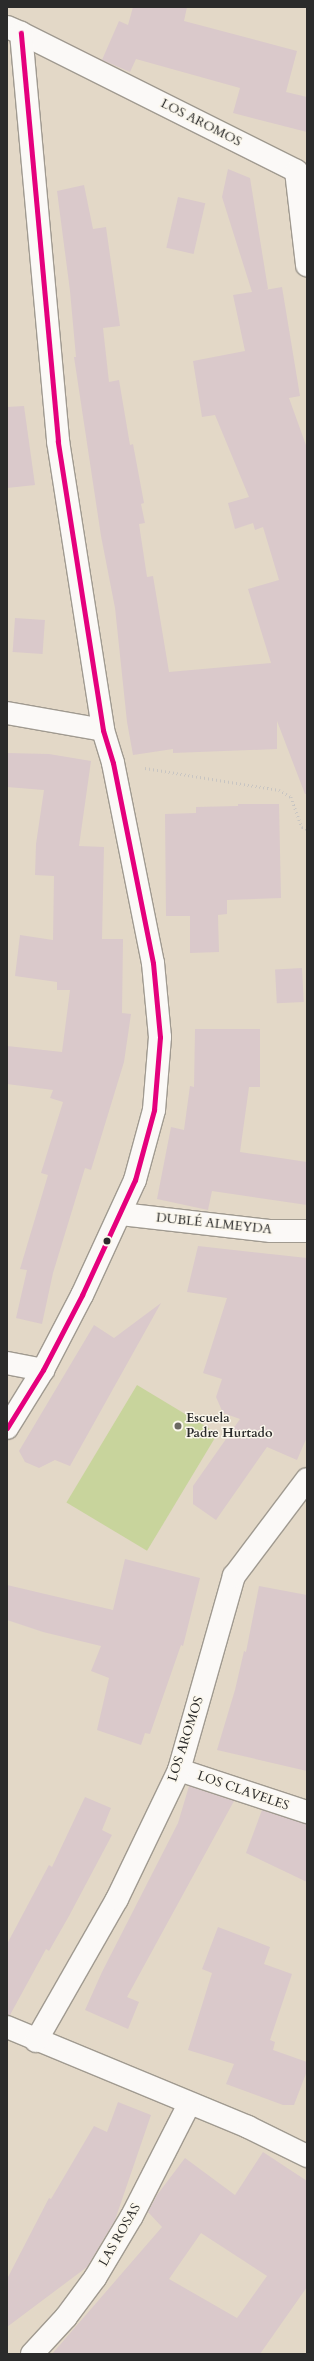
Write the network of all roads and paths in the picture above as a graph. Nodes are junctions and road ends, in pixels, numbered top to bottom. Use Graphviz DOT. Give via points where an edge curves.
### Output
graph roads {
  1 [pos="14,30"];
  2 [pos="307,266"];
  3 [pos="7,713"];
  4 [pos="103,730"];
  5 [pos="113,763"];
  6 [pos="307,829"];
  7 [pos="121,1214"];
  8 [pos="307,1231"];
  9 [pos="7,1363"];
  10 [pos="43,1370"];
  11 [pos="7,1428"];
  12 [pos="307,1480"];
  13 [pos="299,1499"];
  14 [pos="179,1770"];
  15 [pos="307,1812"];
  16 [pos="7,2027"];
  17 [pos="36,2041"];
  18 [pos="189,2104"];
  19 [pos="307,2156"];
  20 [pos="32,2354"];
  1 -- 2 [label="street, LOS AROMOS" via="296,171"];
  1 -- 4 [label="street" via="58,441"];
  3 -- 4 [label="street"];
  4 -- 5 [label="street"];
  5 -- 6 [label="path" via="279,790 291,797 302,827"];
  5 -- 7 [label="street" via="153,963 160,1037 154,1110 135,1180"];
  7 -- 8 [label="street, DUBLÉ ALMEYDA" via="271,1231"];
  7 -- 10 [label="street"];
  9 -- 10 [label="street"];
  10 -- 11 [label="street"];
  12 -- 13 [label="street, LOS AROMOS"];
  13 -- 14 [label="street, LOS AROMOS" via="234,1576"];
  14 -- 15 [label="street, LOS CLAVELES"];
  14 -- 17 [label="street, LOS AROMOS" via="117,1899"];
  16 -- 17 [label="street"];
  17 -- 18 [label="street"];
  18 -- 19 [label="street" via="248,2127"];
  18 -- 20 [label="street, LAS ROSAS" via="132,2216 95,2278 66,2317"];
}
